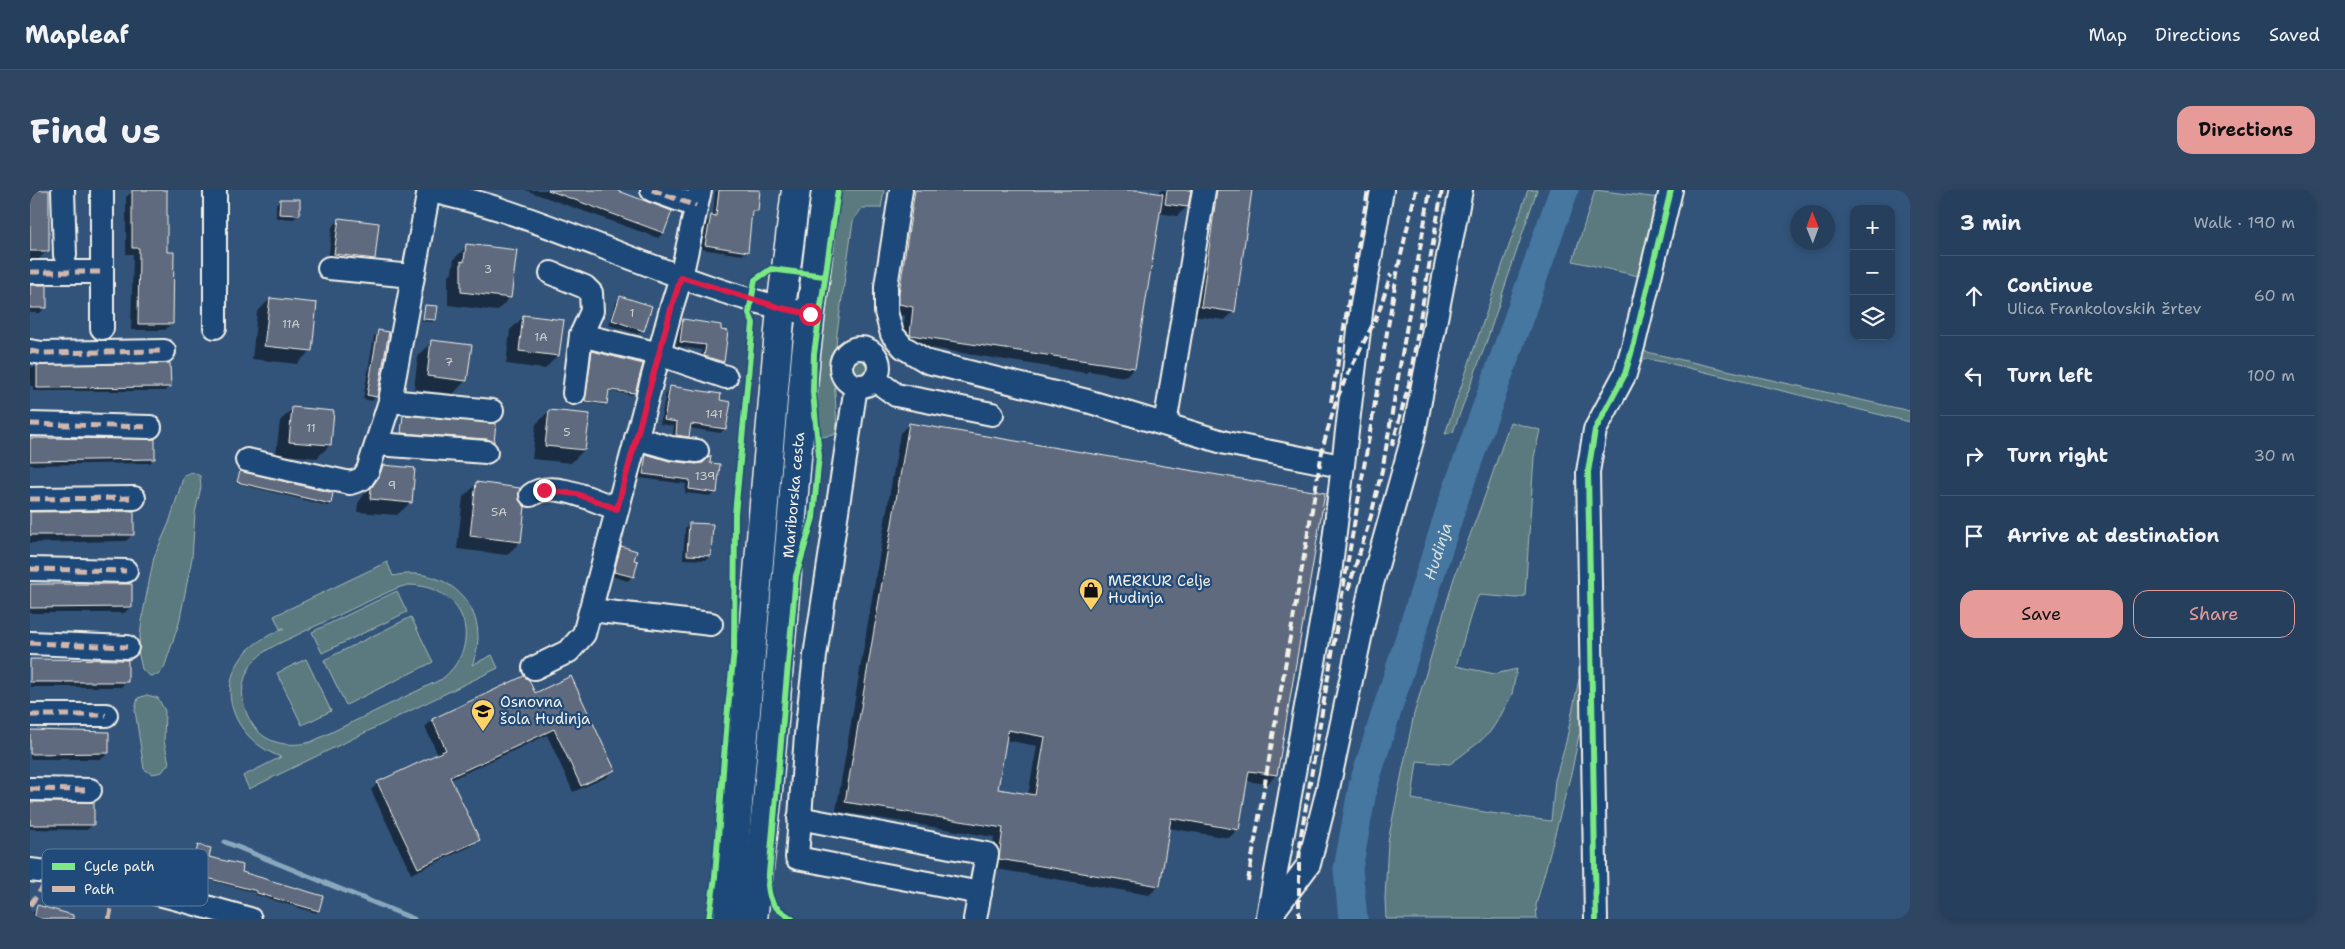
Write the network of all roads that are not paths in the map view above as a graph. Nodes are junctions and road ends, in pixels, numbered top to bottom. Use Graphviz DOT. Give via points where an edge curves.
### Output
graph roads {
  1 [pos="63,190"];
  2 [pos="216,190"];
  3 [pos="428,190"];
  4 [pos="652,190"];
  5 [pos="796,190"];
  6 [pos="826,190"];
  7 [pos="901,190"];
  8 [pos="1204,190"];
  9 [pos="1382,190"];
  10 [pos="1461,190"];
  11 [pos="1671,190"];
  12 [pos="102,192"];
  13 [pos="698,198"];
  14 [pos="64,255"];
  15 [pos="329,268"];
  16 [pos="30,272"];
  17 [pos="101,272"];
  18 [pos="551,273"];
  19 [pos="412,276"];
  20 [pos="681,277"];
  21 [pos="781,308"];
  22 [pos="810,314"];
  23 [pos="215,327"];
  24 [pos="102,328"];
  25 [pos="581,335"];
  26 [pos="30,351"];
  27 [pos="164,351"];
  28 [pos="659,354"];
  29 [pos="726,377"];
  30 [pos="574,394"];
  31 [pos="390,402"];
  32 [pos="492,411"];
  33 [pos="992,414"];
  34 [pos="30,424"];
  35 [pos="1165,424"];
  36 [pos="150,426"];
  37 [pos="636,438"];
  38 [pos="378,444"];
  39 [pos="697,451"];
  40 [pos="486,452"];
  41 [pos="247,460"];
  42 [pos="1342,466"];
  43 [pos="531,495"];
  44 [pos="134,498"];
  45 [pos="30,499"];
  46 [pos="617,509"];
  47 [pos="30,569"];
  48 [pos="126,571"];
  49 [pos="590,610"];
  50 [pos="711,624"];
  51 [pos="30,643"];
  52 [pos="127,647"];
  53 [pos="534,668"];
  54 [pos="30,715"];
  55 [pos="106,715"];
  56 [pos="30,789"];
  57 [pos="90,790"];
  58 [pos="799,818"];
  59 [pos="980,893"];
  60 [pos="203,906"];
  61 [pos="250,919"];
  62 [pos="728,919"];
  63 [pos="753,919"];
  64 [pos="975,919"];
  65 [pos="1269,919"];
  66 [pos="1596,919"];
  1 -- 14 [label="street"];
  2 -- 23 [label="street"];
  3 -- 19 [label="street"];
  3 -- 20 [label="street" via="504,210"];
  4 -- 13 [label="street"];
  5 -- 21 [label="main road, Mariborska cesta"];
  6 -- 22 [label="main road, Mariborska cesta"];
  7 -- 35 [label="street" via="886,286 886,312 892,334 902,347 928,362"];
  8 -- 35 [label="street"];
  9 -- 42 [label="street" via="1362,305"];
  10 -- 65 [label="street" via="1412,437 1370,591 1309,864"];
  11 -- 66 [label="street" via="1634,343 1624,374 1595,430 1588,472"];
  12 -- 17 [label="street"];
  13 -- 20 [label="street"];
  15 -- 19 [label="street"];
  16 -- 17 [label="street"];
  17 -- 24 [label="street"];
  18 -- 25 [label="street" via="585,287 591,293 592,311"];
  19 -- 31 [label="street"];
  20 -- 21 [label="street"];
  20 -- 28 [label="street"];
  21 -- 22 [label="street"];
  21 -- 62 [label="main road, Mariborska cesta"];
  22 -- 63 [label="main road, Mariborska cesta" via="767,802"];
  25 -- 28 [label="street"];
  25 -- 30 [label="street"];
  26 -- 27 [label="street"];
  28 -- 29 [label="street"];
  28 -- 37 [label="street"];
  31 -- 32 [label="street"];
  31 -- 38 [label="street"];
  33 -- 58 [label="street" via="896,395 865,383 822,606"];
  34 -- 36 [label="street"];
  35 -- 42 [label="street" via="1226,443"];
  37 -- 39 [label="street"];
  37 -- 46 [label="street"];
  38 -- 40 [label="street"];
  38 -- 41 [label="street" via="362,479 350,483"];
  42 -- 65 [label="street" via="1330,574"];
  43 -- 46 [label="street" via="544,490 567,492"];
  44 -- 45 [label="street"];
  46 -- 49 [label="street"];
  47 -- 48 [label="street"];
  49 -- 50 [label="street"];
  49 -- 53 [label="street" via="584,634 569,651"];
  51 -- 52 [label="street"];
  54 -- 55 [label="street"];
  56 -- 57 [label="street"];
  58 -- 59 [label="street" via="797,858"];
  58 -- 59 [label="street" via="987,854"];
  59 -- 64 [label="street"];
  60 -- 61 [label="street"];
}
